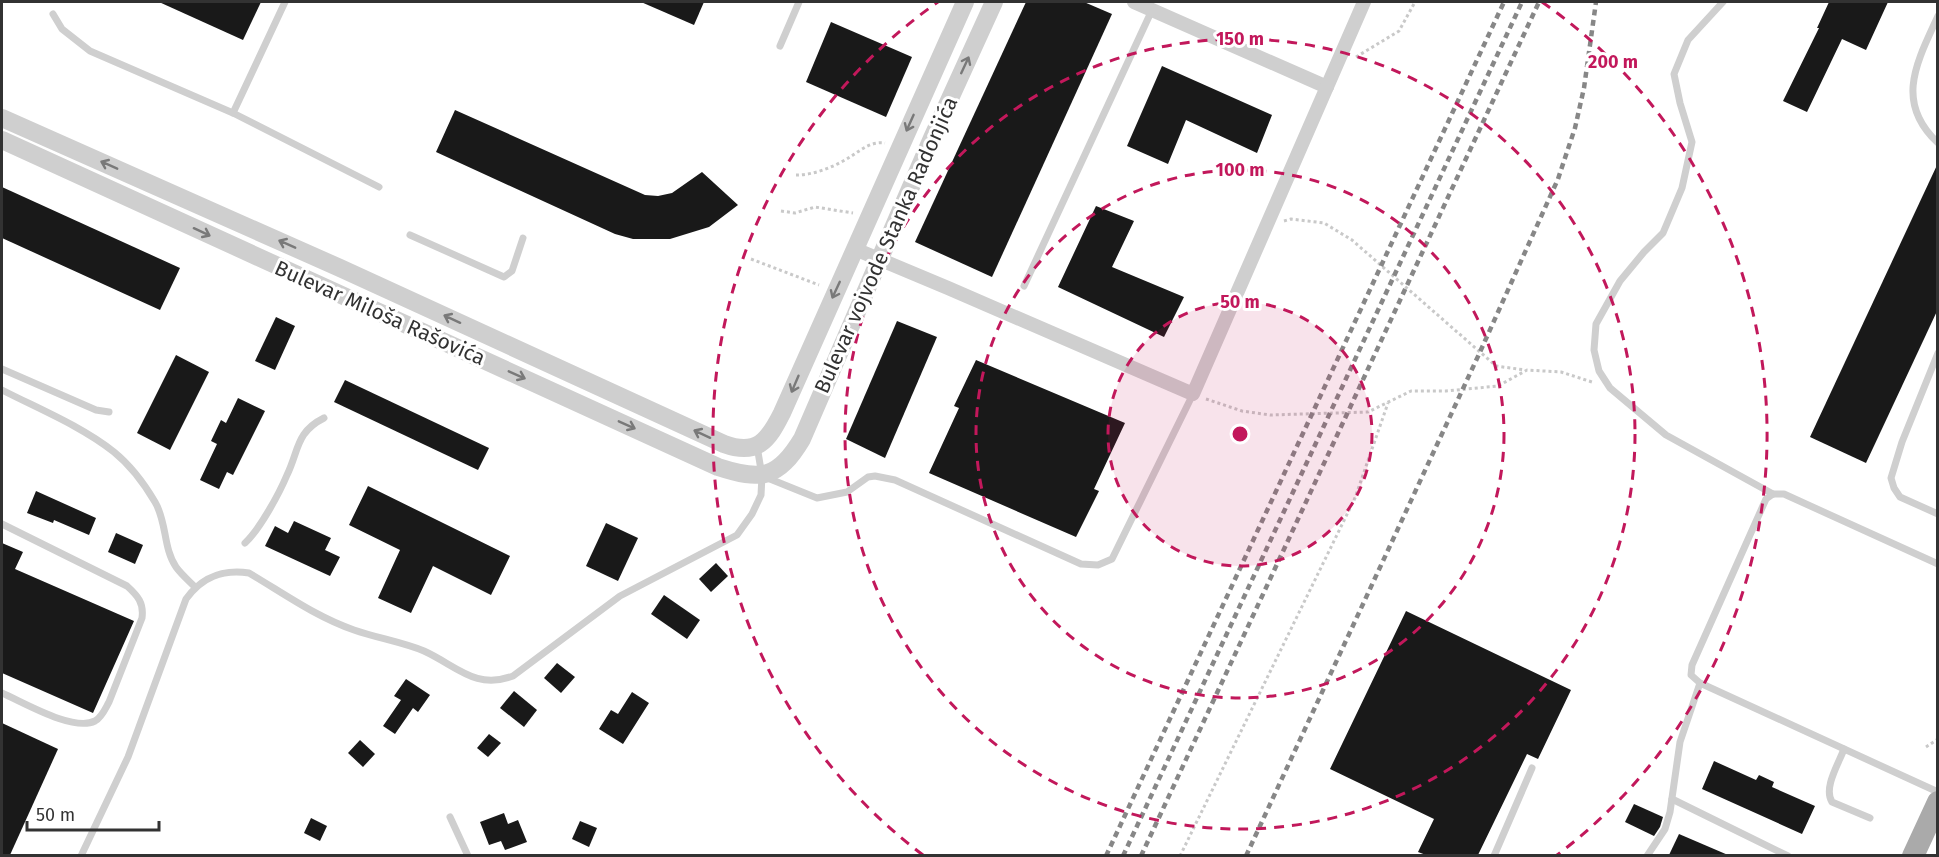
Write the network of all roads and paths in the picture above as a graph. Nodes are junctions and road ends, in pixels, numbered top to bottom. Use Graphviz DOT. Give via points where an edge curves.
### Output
graph roads {
  1 [pos="285,2"];
  2 [pos="799,2"];
  3 [pos="965,2"];
  4 [pos="994,2"];
  5 [pos="1134,2"];
  6 [pos="1364,2"];
  7 [pos="1415,2"];
  8 [pos="1723,2"];
  9 [pos="1152,10"];
  10 [pos="53,14"];
  11 [pos="1938,16"];
  12 [pos="780,46"];
  13 [pos="1340,58"];
  14 [pos="1327,87"];
  15 [pos="233,113"];
  16 [pos="2,118"];
  17 [pos="2,140"];
  18 [pos="1938,143"];
  19 [pos="900,147"];
  20 [pos="796,175"];
  21 [pos="379,187"];
  22 [pos="781,211"];
  23 [pos="867,222"];
  24 [pos="1268,224"];
  25 [pos="410,235"];
  26 [pos="523,238"];
  27 [pos="855,249"];
  28 [pos="751,259"];
  29 [pos="879,259"];
  30 [pos="1024,286"];
  31 [pos="836,291"];
  32 [pos="1938,353"];
  33 [pos="2,369"];
  34 [pos="1527,370"];
  35 [pos="1610,388"];
  36 [pos="2,390"];
  37 [pos="1193,394"];
  38 [pos="1388,403"];
  39 [pos="109,412"];
  40 [pos="324,418"];
  41 [pos="757,446"];
  42 [pos="762,476"];
  43 [pos="1773,494"];
  44 [pos="1938,514"];
  45 [pos="2,525"];
  46 [pos="245,543"];
  47 [pos="1938,564"];
  48 [pos="195,587"];
  49 [pos="1700,683"];
  50 [pos="2,693"];
  51 [pos="1938,739"];
  52 [pos="1926,747"];
  53 [pos="1844,749"];
  54 [pos="1532,768"];
  55 [pos="1938,792"];
  56 [pos="1672,799"];
  57 [pos="1938,802"];
  58 [pos="450,817"];
  59 [pos="1870,818"];
  60 [pos="81,855"];
  61 [pos="468,855"];
  62 [pos="1180,855"];
  63 [pos="1494,855"];
  64 [pos="1647,855"];
  65 [pos="1788,855"];
  66 [pos="1912,855"];
  1 -- 15 [label="lane"];
  2 -- 12 [label="lane"];
  3 -- 19 [label="street, Bulevar vojvode Stanka Radonjića, one-way"];
  29 -- 4 [label="street, Bulevar vojvode Stanka Radonjića, one-way"];
  5 -- 9 [label="street"];
  6 -- 13 [label="street"];
  7 -- 13 [label="path" via="1399,31 1354,59"];
  8 -- 35 [label="lane" via="1688,40 1674,74 1692,142 1682,188 1663,233 1620,281 1596,324 1596,361"];
  9 -- 14 [label="street"];
  9 -- 30 [label="lane"];
  10 -- 15 [label="lane" via="62,29 90,51"];
  11 -- 18 [label="lane" via="1919,57 1912,86 1920,122"];
  13 -- 14 [label="street"];
  14 -- 24 [label="street"];
  15 -- 21 [label="lane"];
  41 -- 16 [label="street, Bulevar Miloša Rašovića, one-way" via="738,448 724,444"];
  17 -- 42 [label="street, Bulevar Miloša Rašovića, one-way" via="718,467 746,476"];
  19 -- 20 [label="path" via="881,142 818,172"];
  19 -- 23 [label="street, Bulevar vojvode Stanka Radonjića"];
  22 -- 23 [label="path" via="827,208 851,212"];
  23 -- 27 [label="street, Bulevar vojvode Stanka Radonjića"];
  24 -- 34 [label="path" via="1291,219 1324,223 1352,240 1496,366"];
  24 -- 37 [label="street"];
  25 -- 26 [label="lane" via="504,277 513,271"];
  27 -- 29 [label="street"];
  27 -- 31 [label="street, Bulevar vojvode Stanka Radonjića, one-way"];
  28 -- 31 [label="path"];
  29 -- 37 [label="street"];
  29 -- 42 [label="street, Bulevar vojvode Stanka Radonjića" via="802,439 784,464"];
  31 -- 41 [label="street, Bulevar vojvode Stanka Radonjića, one-way" via="773,432"];
  32 -- 44 [label="lane" via="1891,478 1900,496"];
  33 -- 39 [label="lane"];
  34 -- 35 [label="path" via="1561,372"];
  34 -- 38 [label="path" via="1498,386 1411,392"];
  35 -- 43 [label="lane" via="1666,435"];
  36 -- 48 [label="lane" via="116,453 156,504 176,567"];
  37 -- 38 [label="path" via="1242,411 1270,415 1368,412"];
  37 -- 42 [label="lane" via="1112,559 1098,565 1081,564 895,480 868,477 847,492 817,498"];
  38 -- 62 [label="path" via="1355,498"];
  40 -- 46 [label="lane" via="309,425 287,475"];
  41 -- 42 [label="lane"];
  42 -- 48 [label="lane" via="761,495 737,535 620,596 513,676 501,680 472,678 423,651 353,630 249,573 221,572"];
  43 -- 47 [label="lane" via="1784,494"];
  43 -- 49 [label="lane" via="1766,499 1692,665 1691,675"];
  45 -- 50 [label="lane" via="127,586 143,607 109,702 96,720 69,723"];
  48 -- 60 [label="lane" via="186,599 128,757"];
  49 -- 53 [label="lane"];
  49 -- 56 [label="lane" via="1680,742"];
  51 -- 52 [label="path"];
  53 -- 55 [label="lane"];
  53 -- 59 [label="lane" via="1829,798"];
  54 -- 63 [label="lane"];
  56 -- 64 [label="lane" via="1665,829"];
  56 -- 65 [label="lane"];
  57 -- 66 [label="main road"];
  58 -- 61 [label="lane"];
}
